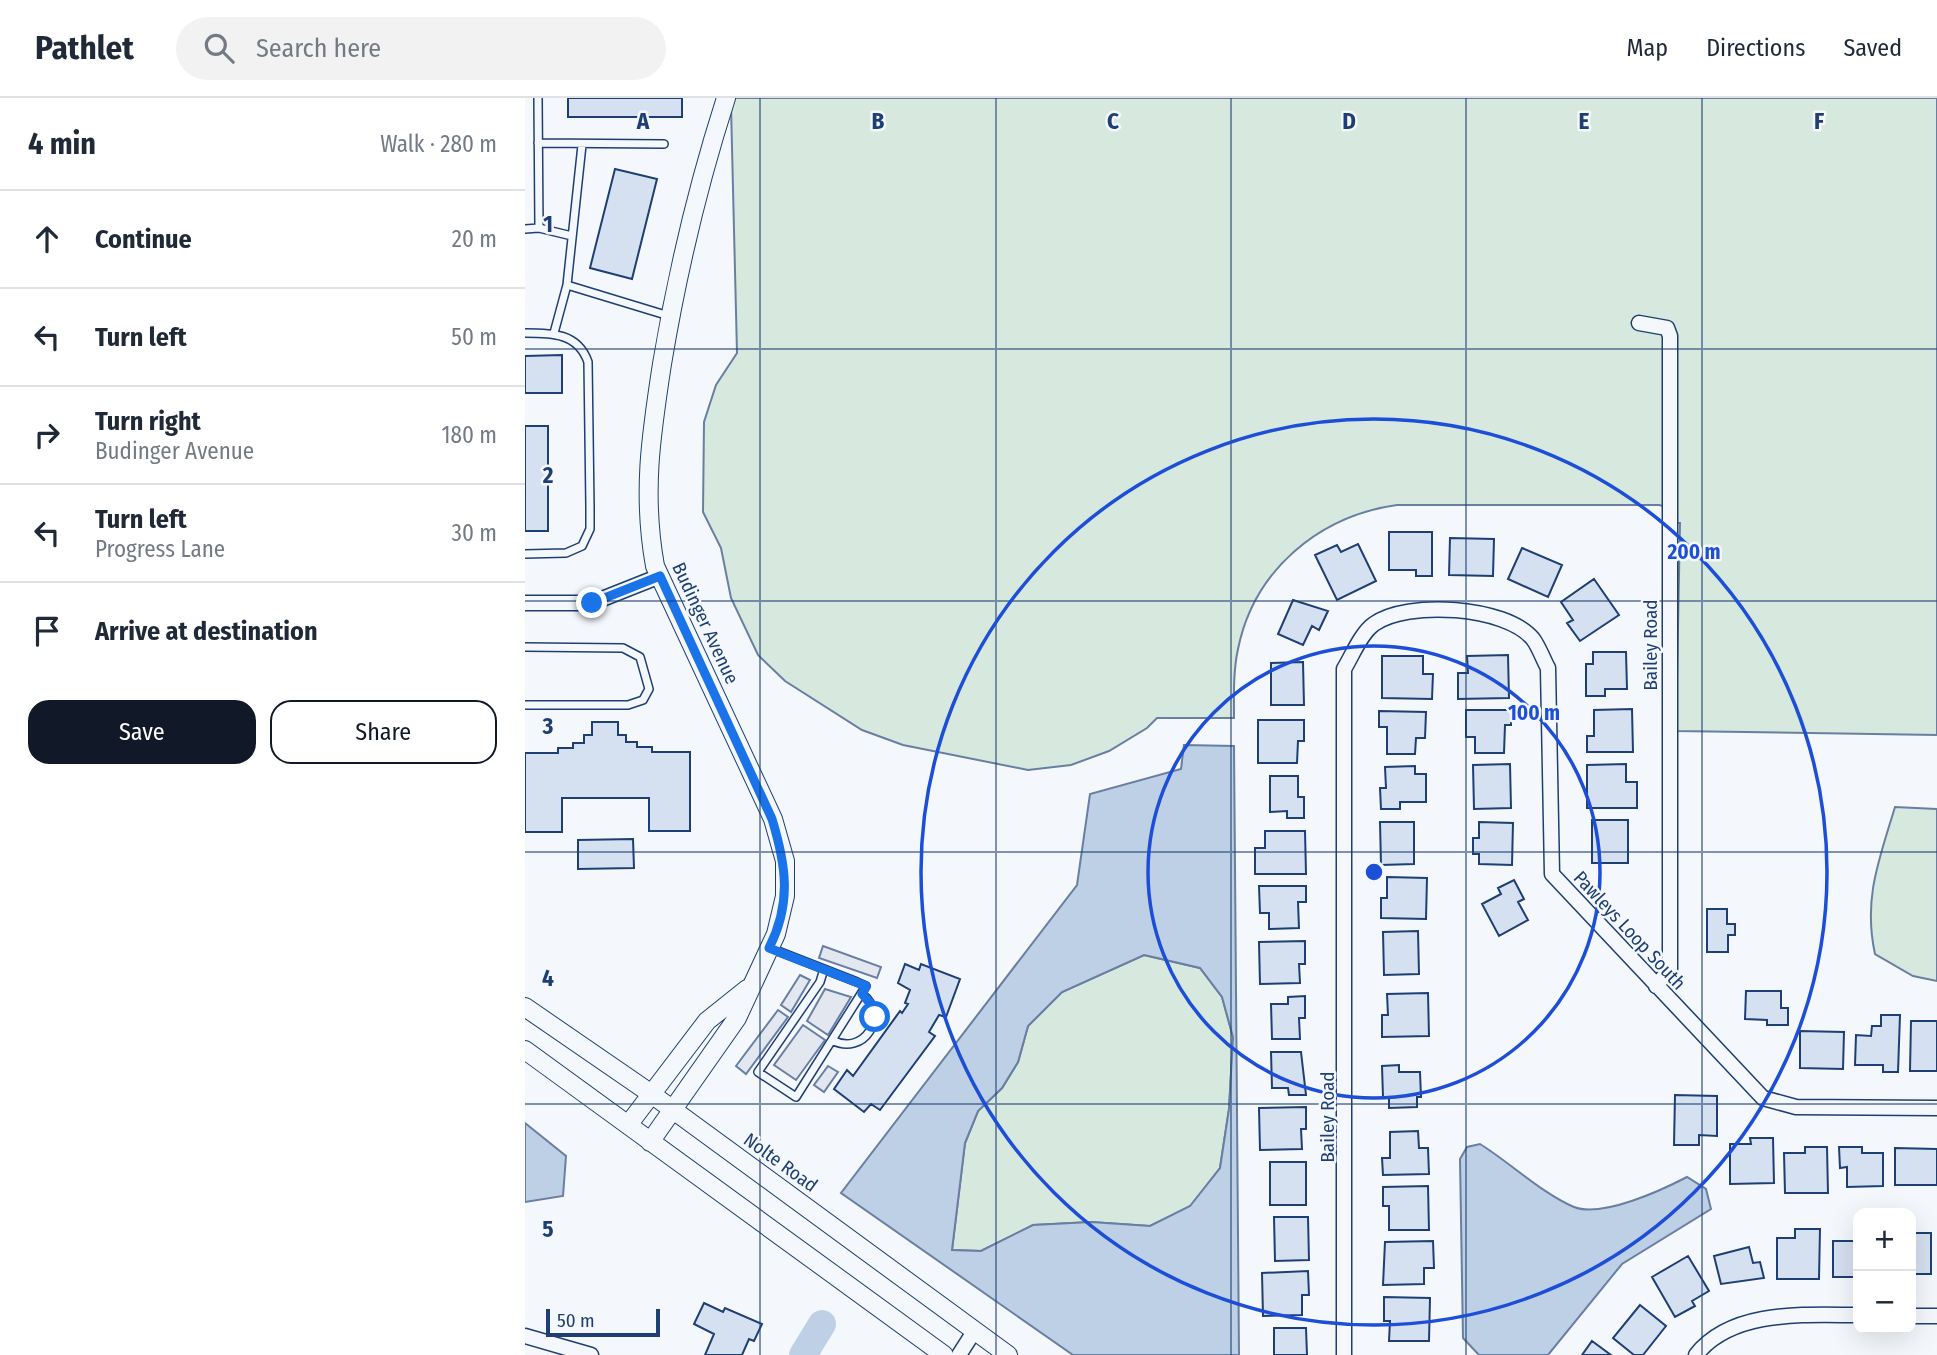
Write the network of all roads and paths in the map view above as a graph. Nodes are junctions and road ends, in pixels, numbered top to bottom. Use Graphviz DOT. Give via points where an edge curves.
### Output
graph roads {
  1 [pos="538,98"];
  2 [pos="726,98"];
  3 [pos="538,143"];
  4 [pos="664,144"];
  5 [pos="582,145"];
  6 [pos="539,228"];
  7 [pos="525,229"];
  8 [pos="572,236"];
  9 [pos="567,285"];
  10 [pos="670,316"];
  11 [pos="1639,323"];
  12 [pos="554,332"];
  13 [pos="525,333"];
  14 [pos="525,554"];
  15 [pos="660,576"];
  16 [pos="525,603"];
  17 [pos="525,647"];
  18 [pos="1344,669"];
  19 [pos="525,705"];
  20 [pos="769,948"];
  21 [pos="824,969"];
  22 [pos="1656,986"];
  23 [pos="750,987"];
  24 [pos="862,994"];
  25 [pos="525,1007"];
  26 [pos="832,1040"];
  27 [pos="525,1050"];
  28 [pos="650,1093"];
  29 [pos="1937,1108"];
  30 [pos="674,1110"];
  31 [pos="628,1125"];
  32 [pos="650,1142"];
  33 [pos="1853,1315"];
  34 [pos="1916,1316"];
  35 [pos="1937,1316"];
  36 [pos="975,1331"];
  37 [pos="525,1336"];
  38 [pos="591,1355"];
  39 [pos="944,1355"];
  40 [pos="959,1355"];
  41 [pos="1008,1355"];
  42 [pos="1345,1355"];
  43 [pos="1696,1355"];
  1 -- 3 [label="lane"];
  2 -- 10 [label="street, Budinger Avenue"];
  3 -- 5 [label="lane"];
  3 -- 6 [label="lane"];
  4 -- 5 [label="lane"];
  5 -- 8 [label="lane"];
  6 -- 7 [label="lane"];
  6 -- 8 [label="lane"];
  8 -- 9 [label="lane"];
  9 -- 10 [label="lane"];
  9 -- 12 [label="lane"];
  10 -- 15 [label="street, Budinger Avenue" via="646,488 648,530"];
  11 -- 22 [label="street, Bailey Road" via="1667,328 1670,336 1670,970"];
  12 -- 13 [label="lane"];
  12 -- 14 [label="lane" via="584,350 589,362 590,528 582,546 566,553"];
  15 -- 16 [label="street" via="592,603"];
  15 -- 20 [label="street, Budinger Avenue" via="776,830 785,861 785,896"];
  17 -- 19 [label="lane" via="623,648 640,657 649,689 643,700 628,705"];
  18 -- 22 [label="street, Pawleys Loop South" via="1370,626 1390,614 1467,610 1501,618 1532,638 1548,668 1552,874"];
  18 -- 42 [label="street, Bailey Road"];
  20 -- 21 [label="lane"];
  20 -- 23 [label="street, Budinger Avenue"];
  21 -- 24 [label="lane" via="866,986"];
  21 -- 26 [label="lane" via="820,982 758,1072 796,1097"];
  22 -- 29 [label="street, Pawleys Loop South" via="1763,1098 1796,1107"];
  23 -- 28 [label="street, Budinger Avenue" via="707,1021"];
  23 -- 30 [label="street, Budinger Avenue" via="737,1018"];
  24 -- 26 [label="lane"];
  24 -- 26 [label="lane" via="874,1007 870,1028 852,1046"];
  25 -- 28 [label="street, Nolte Road"];
  27 -- 31 [label="street"];
  28 -- 30 [label="street, Nolte Road"];
  28 -- 31 [label="street, Budinger Avenue"];
  30 -- 32 [label="street, Budinger Avenue"];
  30 -- 36 [label="street, Nolte Road"];
  31 -- 32 [label="street"];
  32 -- 39 [label="street"];
  33 -- 43 [label="street" via="1791,1315 1741,1325 1709,1339"];
  34 -- 35 [label="street"];
  36 -- 40 [label="street"];
  36 -- 41 [label="street, Nolte Road"];
  37 -- 38 [label="street"];
}
